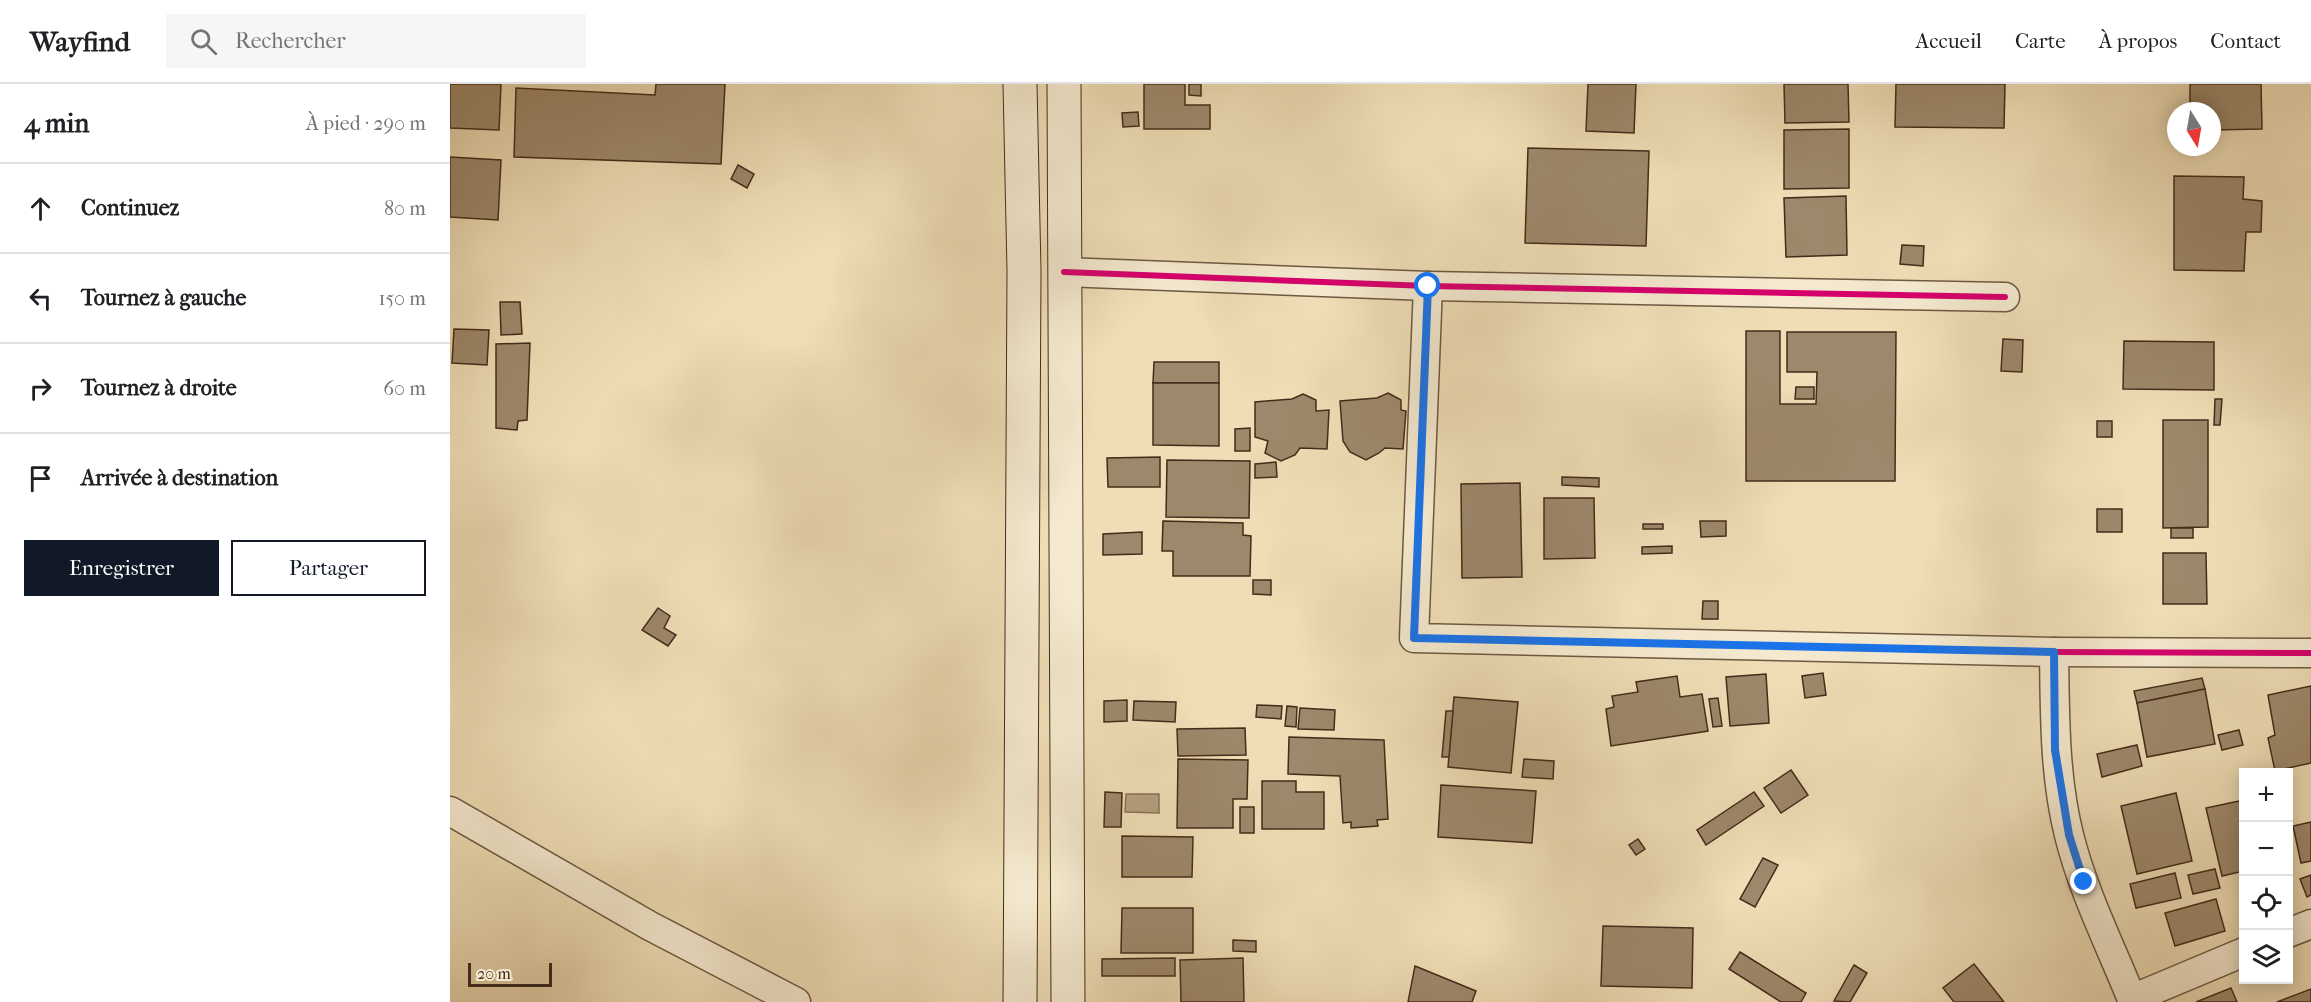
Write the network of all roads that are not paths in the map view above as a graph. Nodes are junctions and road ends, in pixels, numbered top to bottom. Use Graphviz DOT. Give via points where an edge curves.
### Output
graph roads {
  1 [pos="1020,84"];
  2 [pos="1064,84"];
  3 [pos="1064,272"];
  4 [pos="1428,286"];
  5 [pos="2005,297"];
  6 [pos="2054,652"];
  7 [pos="2311,653"];
  8 [pos="450,811"];
  9 [pos="2311,924"];
  10 [pos="2293,931"];
  11 [pos="2239,954"];
  12 [pos="2133,1001"];
  13 [pos="796,1002"];
  14 [pos="1020,1002"];
  15 [pos="1068,1002"];
  1 -- 14 [label="street" via="1024,271"];
  2 -- 3 [label="street"];
  3 -- 4 [label="street"];
  3 -- 15 [label="street"];
  4 -- 5 [label="street"];
  4 -- 6 [label="street" via="1414,638"];
  6 -- 7 [label="street"];
  6 -- 12 [label="street" via="2055,750 2069,835"];
  8 -- 13 [label="street" via="650,926"];
  9 -- 10 [label="street"];
  11 -- 12 [label="street"];
}
